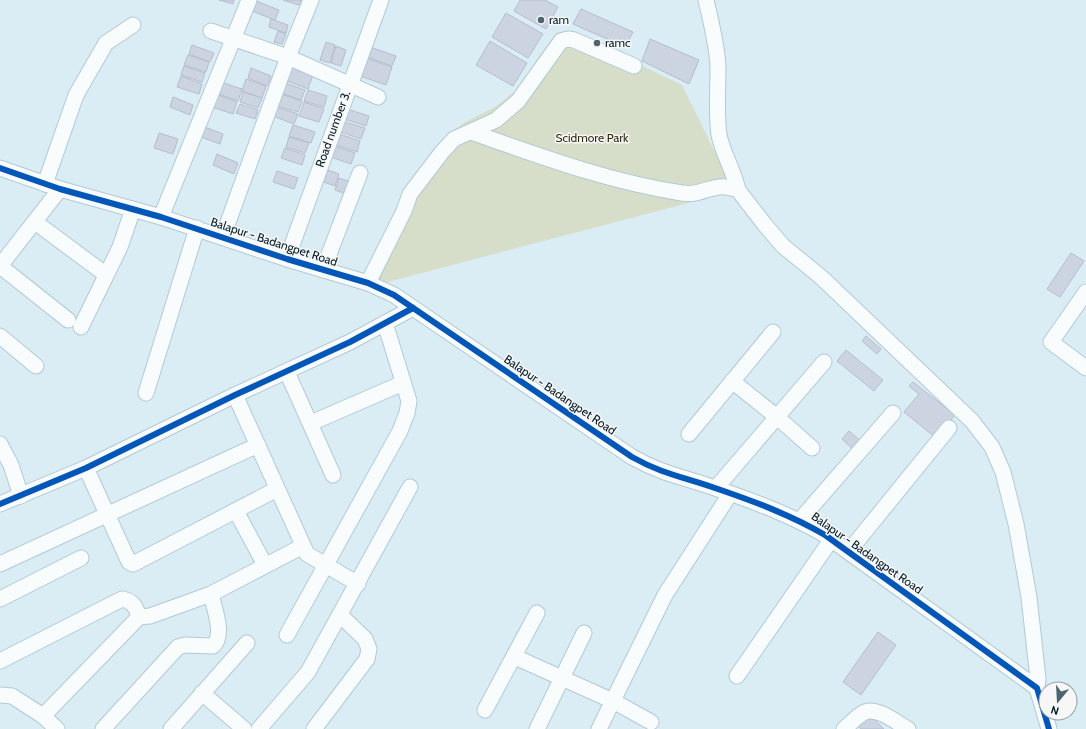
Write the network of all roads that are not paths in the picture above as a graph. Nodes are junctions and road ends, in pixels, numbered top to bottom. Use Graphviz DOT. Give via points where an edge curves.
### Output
graph roads {
  1 [pos="249,0"];
  2 [pos="311,0"];
  3 [pos="381,0"];
  4 [pos="706,0"];
  5 [pos="133,25"];
  6 [pos="211,31"];
  7 [pos="233,39"];
  8 [pos="288,57"];
  9 [pos="634,66"];
  10 [pos="349,85"];
  11 [pos="378,97"];
  12 [pos="471,132"];
  13 [pos="2,172"];
  14 [pos="360,173"];
  15 [pos="45,184"];
  16 [pos="60,189"];
  17 [pos="740,192"];
  18 [pos="133,209"];
  19 [pos="161,217"];
  20 [pos="35,222"];
  21 [pos="197,228"];
  22 [pos="223,236"];
  23 [pos="286,259"];
  24 [pos="0,266"];
  25 [pos="323,270"];
  26 [pos="101,271"];
  27 [pos="368,283"];
  28 [pos="1086,292"];
  29 [pos="413,308"];
  30 [pos="385,323"];
  31 [pos="773,332"];
  32 [pos="3,343"];
  33 [pos="824,362"];
  34 [pos="36,366"];
  35 [pos="1086,368"];
  36 [pos="287,372"];
  37 [pos="732,381"];
  38 [pos="403,383"];
  39 [pos="146,393"];
  40 [pos="235,395"];
  41 [pos="893,413"];
  42 [pos="777,417"];
  43 [pos="310,423"];
  44 [pos="949,428"];
  45 [pos="689,434"];
  46 [pos="0,444"];
  47 [pos="258,446"];
  48 [pos="812,448"];
  49 [pos="86,468"];
  50 [pos="333,475"];
  51 [pos="410,486"];
  52 [pos="716,488"];
  53 [pos="277,489"];
  54 [pos="730,494"];
  55 [pos="21,496"];
  56 [pos="0,504"];
  57 [pos="236,511"];
  58 [pos="107,515"];
  59 [pos="800,520"];
  60 [pos="831,540"];
  61 [pos="303,546"];
  62 [pos="849,551"];
  63 [pos="81,558"];
  64 [pos="0,564"];
  65 [pos="265,565"];
  66 [pos="326,566"];
  67 [pos="358,584"];
  68 [pos="211,594"];
  69 [pos="0,599"];
  70 [pos="537,613"];
  71 [pos="340,615"];
  72 [pos="139,617"];
  73 [pos="584,633"];
  74 [pos="287,635"];
  75 [pos="218,642"];
  76 [pos="247,643"];
  77 [pos="234,657"];
  78 [pos="515,657"];
  79 [pos="0,661"];
  80 [pos="737,676"];
  81 [pos="563,678"];
  82 [pos="1037,688"];
  83 [pos="202,693"];
  84 [pos="0,695"];
  85 [pos="613,701"];
  86 [pos="485,710"];
  87 [pos="43,716"];
  88 [pos="651,722"];
  89 [pos="57,729"];
  90 [pos="103,729"];
  91 [pos="171,729"];
  92 [pos="244,729"];
  93 [pos="259,729"];
  94 [pos="314,729"];
  95 [pos="538,729"];
  96 [pos="599,729"];
  97 [pos="844,729"];
  98 [pos="908,729"];
  99 [pos="1049,729"];
  1 -- 7 [label="street"];
  2 -- 8 [label="street"];
  3 -- 10 [label="street, Road number 3."];
  4 -- 17 [label="street" via="715,38 720,137"];
  5 -- 15 [label="street" via="106,43 76,95"];
  6 -- 7 [label="street"];
  7 -- 8 [label="street"];
  7 -- 19 [label="street"];
  8 -- 10 [label="street"];
  8 -- 22 [label="street"];
  9 -- 12 [label="street" via="568,39 561,42 518,101 496,120"];
  10 -- 11 [label="street"];
  10 -- 23 [label="street, Road number 3."];
  12 -- 17 [label="street" via="619,181 682,193 718,186"];
  12 -- 27 [label="street" via="454,139 410,194"];
  13 -- 15 [label="street, Balapur - Badangpet Road"];
  14 -- 25 [label="street"];
  15 -- 16 [label="street, Balapur - Badangpet Road"];
  16 -- 18 [label="street, Balapur - Badangpet Road"];
  16 -- 20 [label="street"];
  17 -- 82 [label="street" via="783,246 821,277 972,421 992,447 1003,472 1016,524 1029,597"];
  18 -- 19 [label="street, Balapur - Badangpet Road"];
  18 -- 24 [label="street" via="120,247 74,323"];
  19 -- 21 [label="street, Balapur - Badangpet Road"];
  20 -- 24 [label="street"];
  20 -- 26 [label="street"];
  21 -- 22 [label="street, Balapur - Badangpet Road"];
  21 -- 39 [label="street"];
  22 -- 23 [label="street, Balapur - Badangpet Road"];
  23 -- 25 [label="street, Balapur - Badangpet Road"];
  25 -- 27 [label="street, Balapur - Badangpet Road"];
  27 -- 29 [label="street, Balapur - Badangpet Road" via="394,295"];
  28 -- 35 [label="street" via="1051,342"];
  29 -- 30 [label="street"];
  29 -- 52 [label="street, Balapur - Badangpet Road" via="652,469"];
  30 -- 36 [label="street"];
  30 -- 38 [label="street"];
  31 -- 37 [label="street"];
  32 -- 34 [label="street"];
  33 -- 42 [label="street"];
  36 -- 40 [label="street"];
  36 -- 43 [label="street"];
  37 -- 42 [label="street"];
  37 -- 45 [label="street"];
  38 -- 43 [label="street"];
  38 -- 66 [label="street" via="409,401 400,431"];
  40 -- 47 [label="street"];
  40 -- 49 [label="street"];
  41 -- 59 [label="street"];
  42 -- 48 [label="street"];
  42 -- 52 [label="street"];
  43 -- 50 [label="street"];
  44 -- 62 [label="street"];
  46 -- 55 [label="street" via="11,465"];
  47 -- 53 [label="street"];
  47 -- 58 [label="street"];
  49 -- 55 [label="street"];
  49 -- 58 [label="street"];
  51 -- 67 [label="street"];
  52 -- 54 [label="street, Balapur - Badangpet Road"];
  53 -- 57 [label="street"];
  53 -- 61 [label="street"];
  54 -- 59 [label="street, Balapur - Badangpet Road"];
  54 -- 85 [label="street" via="665,596"];
  55 -- 56 [label="street"];
  57 -- 58 [label="street" via="133,564 129,562"];
  57 -- 65 [label="street"];
  58 -- 64 [label="street"];
  59 -- 60 [label="street, Balapur - Badangpet Road"];
  60 -- 62 [label="street, Balapur - Badangpet Road"];
  60 -- 80 [label="street"];
  61 -- 65 [label="street"];
  61 -- 66 [label="street" via="307,554"];
  62 -- 82 [label="street, Balapur - Badangpet Road"];
  63 -- 69 [label="street"];
  65 -- 68 [label="street"];
  66 -- 67 [label="street"];
  66 -- 74 [label="street"];
  67 -- 71 [label="street"];
  68 -- 72 [label="street" via="150,616"];
  68 -- 75 [label="street"];
  70 -- 78 [label="street"];
  71 -- 93 [label="street" via="308,672"];
  71 -- 94 [label="street" via="365,640 369,649 366,659"];
  72 -- 79 [label="street" via="136,607 129,600 122,599"];
  72 -- 87 [label="street"];
  73 -- 81 [label="street"];
  75 -- 77 [label="street"];
  75 -- 90 [label="street" via="213,646 185,645 178,648"];
  76 -- 77 [label="street"];
  77 -- 83 [label="street"];
  78 -- 81 [label="street"];
  78 -- 86 [label="street"];
  81 -- 85 [label="street"];
  81 -- 95 [label="street"];
  82 -- 99 [label="street"];
  83 -- 91 [label="street"];
  83 -- 92 [label="street"];
  84 -- 87 [label="street" via="12,696"];
  85 -- 88 [label="street"];
  85 -- 96 [label="street"];
  87 -- 89 [label="street"];
  97 -- 98 [label="street" via="863,712 870,710"];
}
